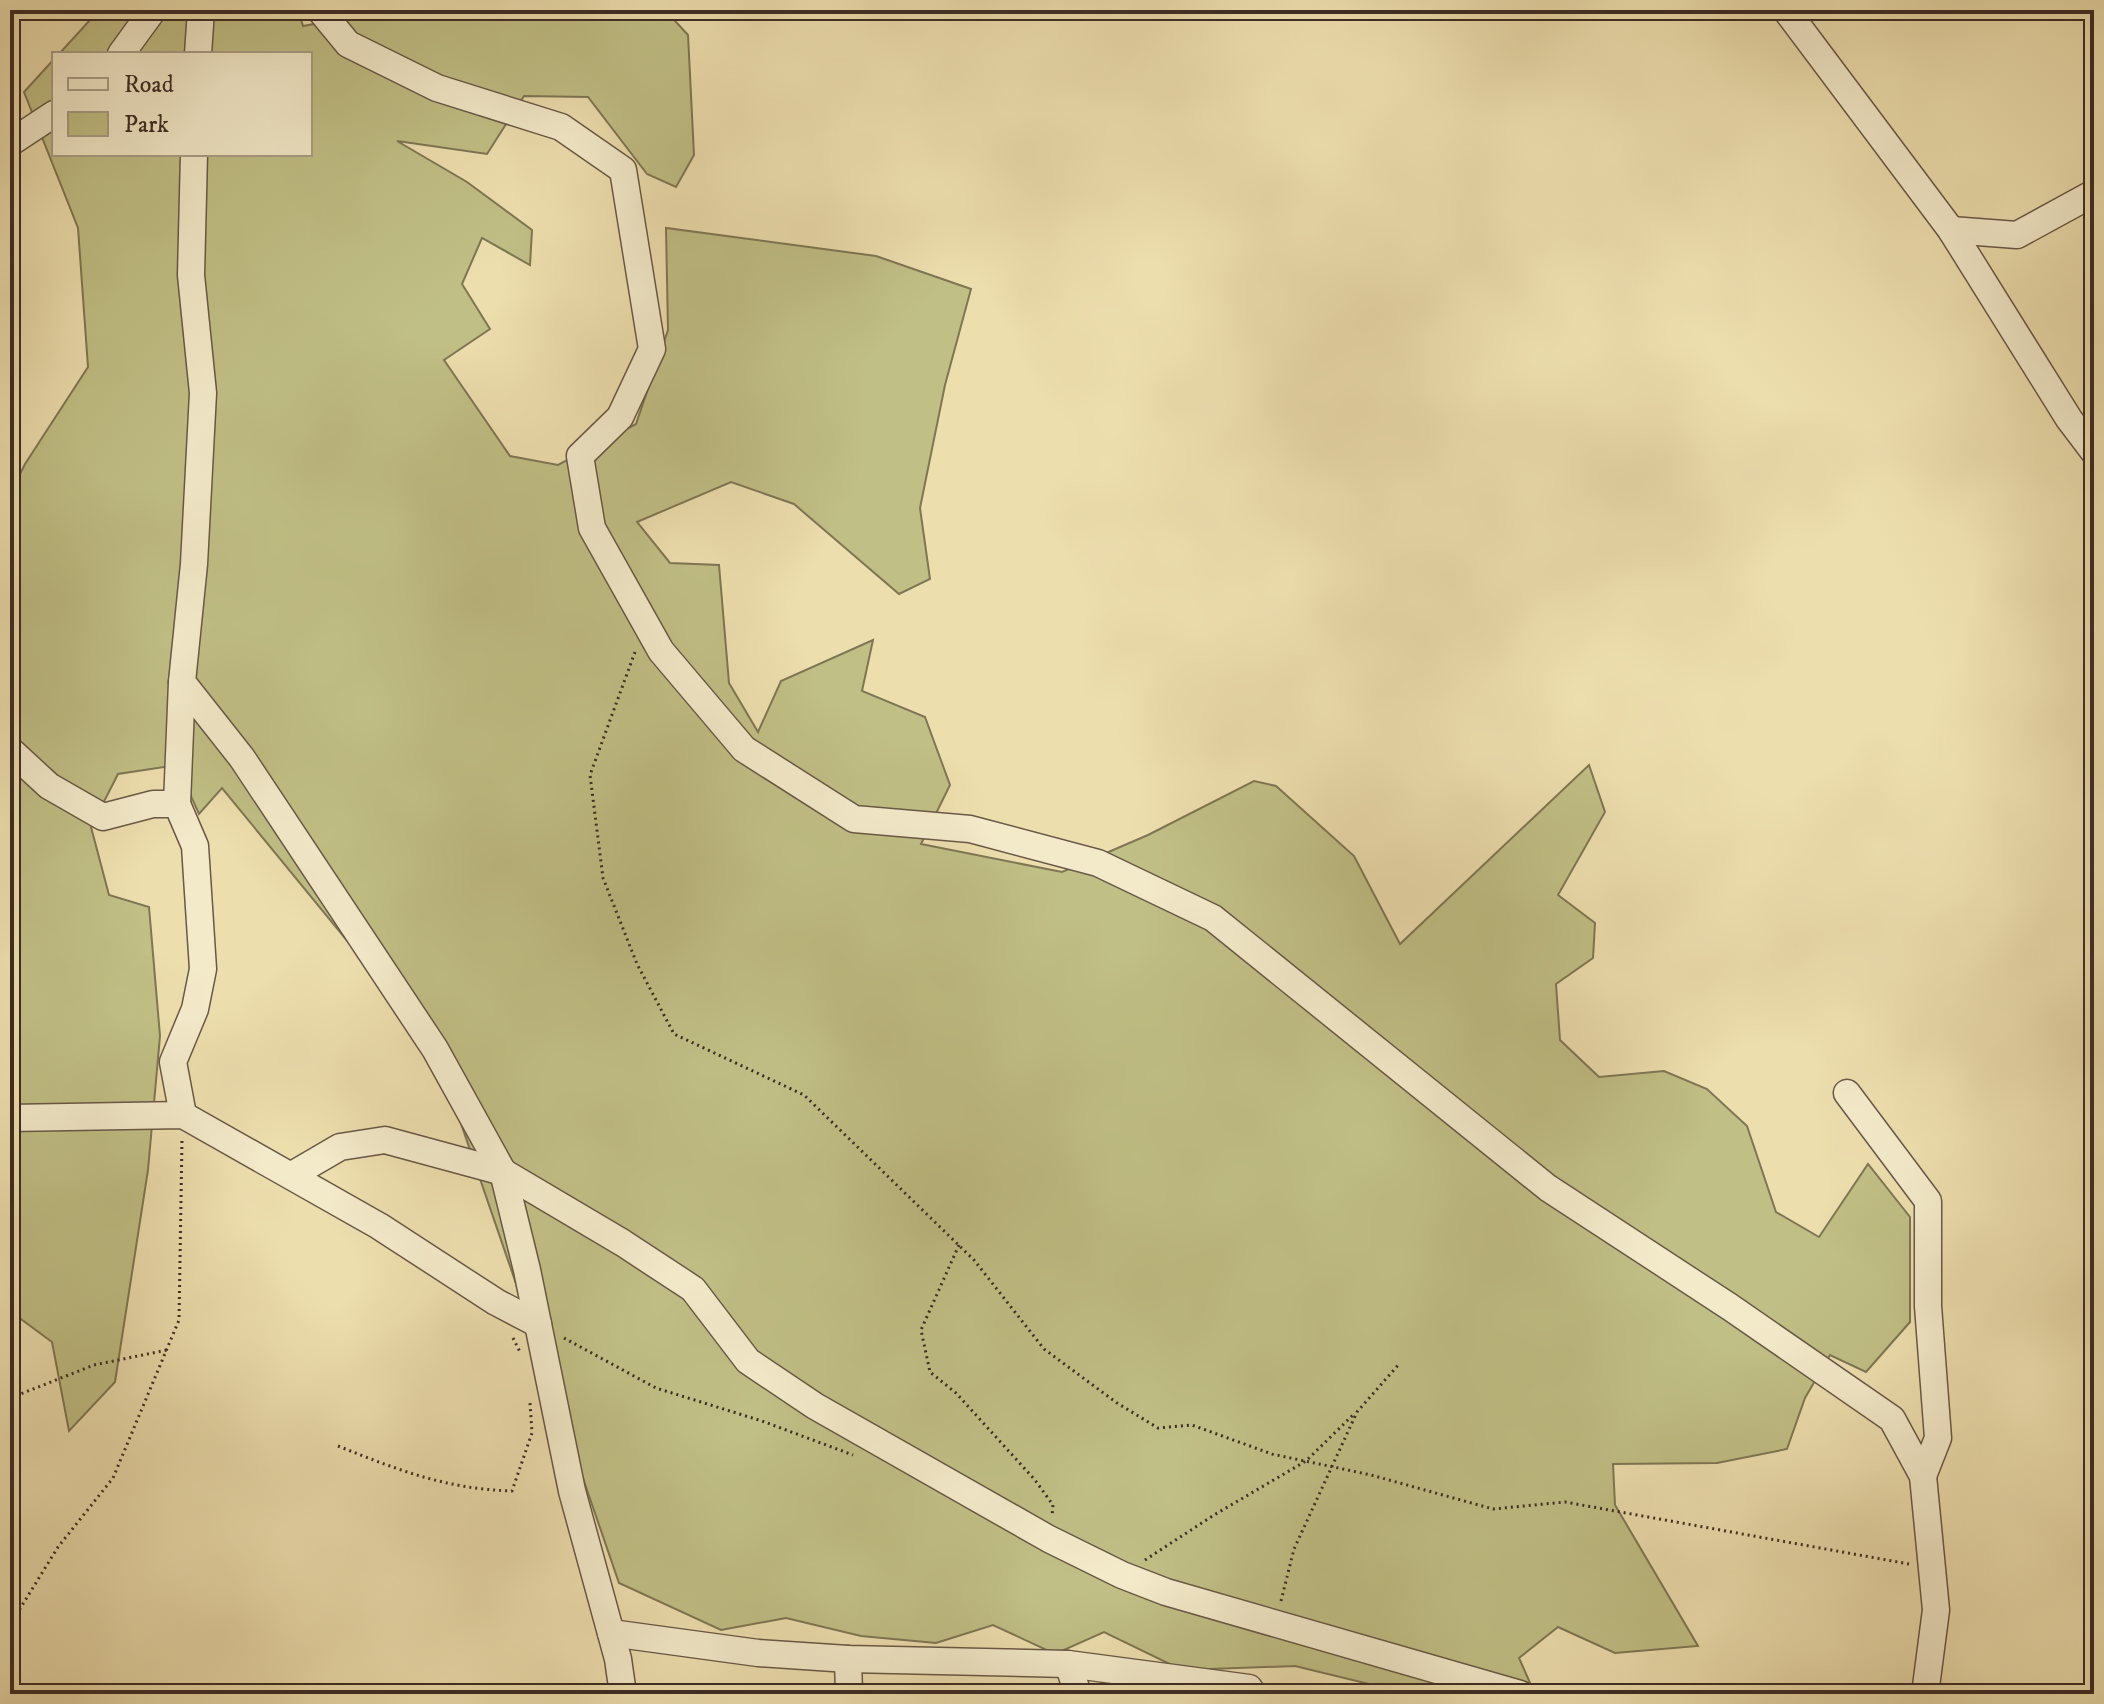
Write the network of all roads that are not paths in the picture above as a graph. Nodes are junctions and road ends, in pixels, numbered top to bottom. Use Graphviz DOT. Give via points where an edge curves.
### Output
graph roads {
  1 [pos="153,10"];
  2 [pos="201,10"];
  3 [pos="320,10"];
  4 [pos="1786,10"];
  5 [pos="122,52"];
  6 [pos="198,52"];
  7 [pos="52,115"];
  8 [pos="10,143"];
  9 [pos="194,156"];
  10 [pos="2094,193"];
  11 [pos="1951,230"];
  12 [pos="2094,452"];
  13 [pos="182,682"];
  14 [pos="10,750"];
  15 [pos="177,804"];
  16 [pos="1847,1093"];
  17 [pos="183,1115"];
  18 [pos="10,1118"];
  19 [pos="503,1172"];
  20 [pos="292,1175"];
  21 [pos="538,1324"];
  22 [pos="1923,1476"];
  23 [pos="611,1633"];
  24 [pos="848,1659"];
  25 [pos="1068,1664"];
  26 [pos="623,1694"];
  27 [pos="849,1694"];
  28 [pos="1078,1694"];
  29 [pos="1253,1694"];
  30 [pos="1520,1694"];
  31 [pos="1925,1694"];
  1 -- 5 [label="street"];
  2 -- 6 [label="street"];
  3 -- 22 [label="street" via="348,44 437,88 561,127 623,170 652,349 620,417 580,456 592,528 661,651 744,749 854,819 970,829 1098,863 1213,918 1548,1188 1892,1419"];
  4 -- 11 [label="street"];
  7 -- 8 [label="street"];
  9 -- 13 [label="street" via="191,275 203,393"];
  10 -- 11 [label="street" via="2017,235"];
  11 -- 12 [label="street"];
  13 -- 15 [label="street"];
  13 -- 19 [label="street" via="242,758 426,1036"];
  14 -- 15 [label="street" via="49,786 103,817 153,804"];
  15 -- 17 [label="street" via="195,846 203,969 195,1009 173,1062"];
  16 -- 22 [label="street" via="1928,1201 1928,1306 1938,1438"];
  17 -- 18 [label="street"];
  17 -- 20 [label="street"];
  19 -- 20 [label="street" via="385,1140 340,1147"];
  19 -- 21 [label="street"];
  19 -- 30 [label="street" via="693,1289 748,1361 815,1406 1049,1539 1166,1592"];
  20 -- 21 [label="street"];
  21 -- 23 [label="street" via="572,1491"];
  22 -- 31 [label="street" via="1936,1610"];
  23 -- 24 [label="street"];
  23 -- 26 [label="street"];
  24 -- 25 [label="street"];
  24 -- 27 [label="street"];
  25 -- 28 [label="street"];
  25 -- 29 [label="street" via="1249,1688"];
}
